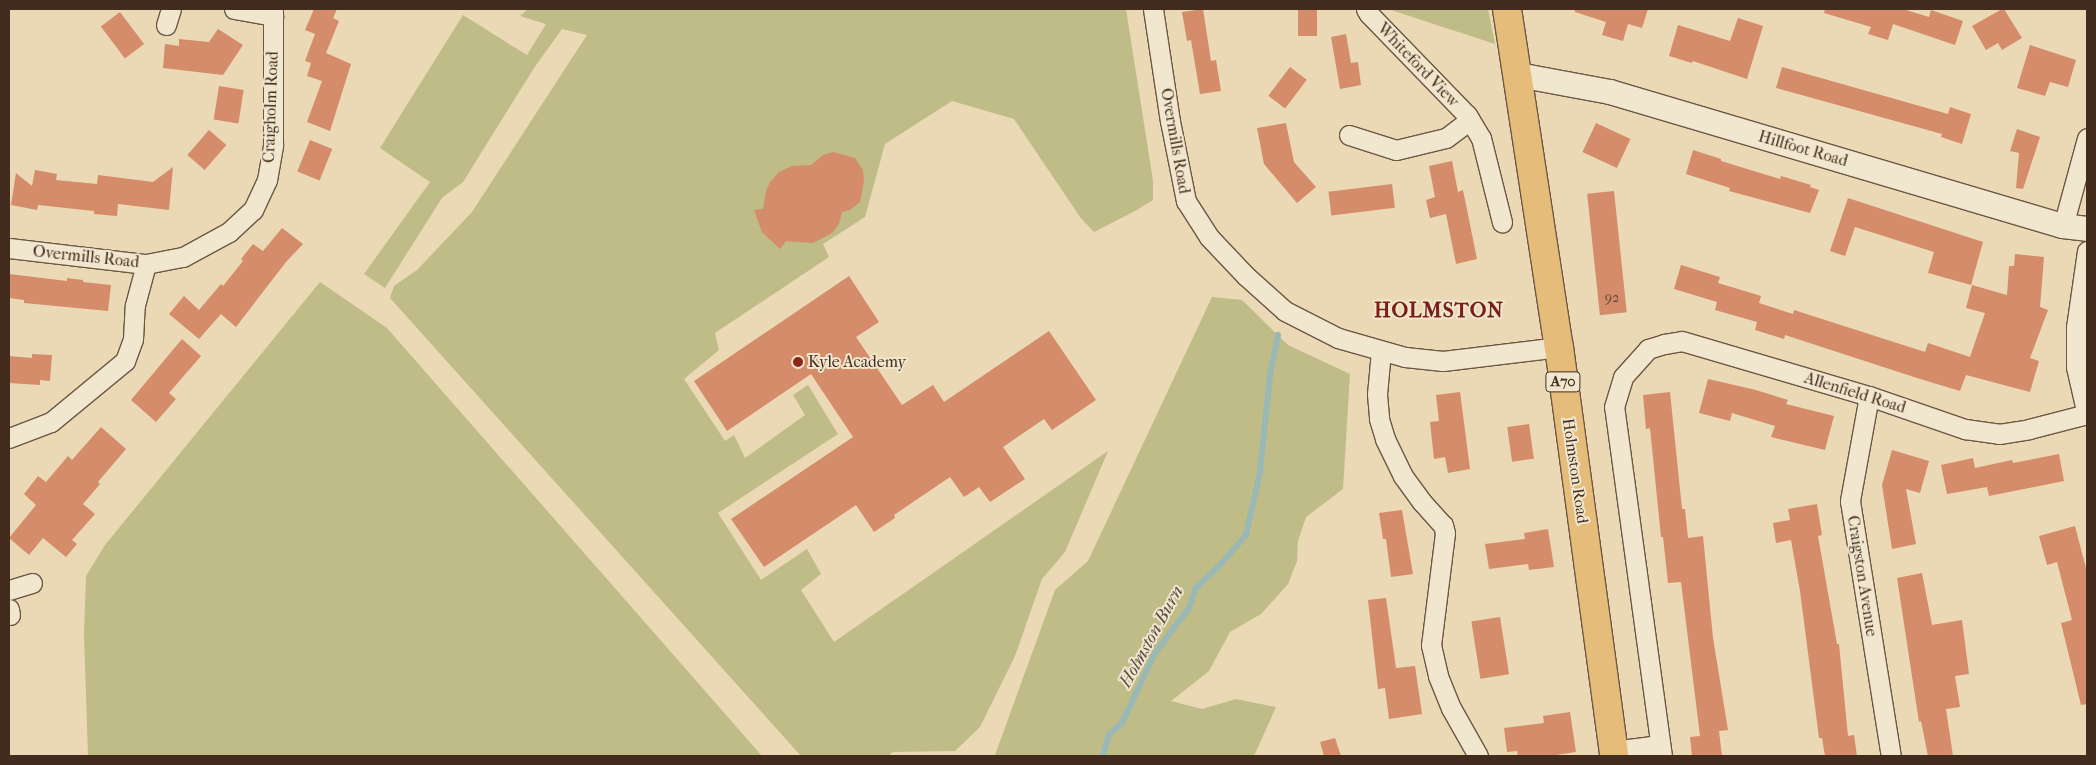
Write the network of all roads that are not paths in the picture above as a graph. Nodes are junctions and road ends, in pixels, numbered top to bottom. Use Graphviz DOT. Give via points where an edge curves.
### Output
graph roads {
  1 [pos="234,9"];
  2 [pos="1153,9"];
  3 [pos="1366,9"];
  4 [pos="1507,9"];
  5 [pos="273,12"];
  6 [pos="1518,75"];
  7 [pos="1470,120"];
  8 [pos="1349,135"];
  9 [pos="2087,138"];
  10 [pos="259,196"];
  11 [pos="1502,222"];
  12 [pos="2063,226"];
  13 [pos="2087,230"];
  14 [pos="9,248"];
  15 [pos="2087,251"];
  16 [pos="146,264"];
  17 [pos="1559,347"];
  18 [pos="1381,351"];
  19 [pos="1869,396"];
  20 [pos="2087,414"];
  21 [pos="9,438"];
  22 [pos="32,583"];
  23 [pos="9,590"];
  24 [pos="1661,751"];
  25 [pos="1614,754"];
  26 [pos="1478,756"];
  27 [pos="1891,756"];
  1 -- 5 [label="street, Craigholm Road"];
  2 -- 18 [label="street, Overmills Road" via="1179,174 1186,201 1208,237 1285,311 1338,338"];
  3 -- 7 [label="street, Whiteford View"];
  4 -- 6 [label="main road, Holmston Road / A70"];
  5 -- 10 [label="street, Craigholm Road" via="272,145 267,180"];
  6 -- 12 [label="street, Hillfoot Road" via="1610,92"];
  6 -- 17 [label="main road, Holmston Road / A70"];
  7 -- 8 [label="street, Whiteford View" via="1446,138 1396,150"];
  7 -- 11 [label="street, Whiteford View" via="1481,138"];
  9 -- 12 [label="street"];
  10 -- 16 [label="street, Overmills Road" via="253,210 229,232 183,257"];
  12 -- 13 [label="street, Hillfoot Road"];
  14 -- 16 [label="street, Overmills Road"];
  15 -- 20 [label="street" via="2076,327 2076,359"];
  16 -- 21 [label="street" via="135,305 133,339 125,361 51,422"];
  17 -- 18 [label="street, Overmills Road" via="1444,361"];
  17 -- 25 [label="main road, Holmston Road / A70"];
  18 -- 26 [label="street" via="1377,394 1385,439 1403,476 1444,525 1430,645 1451,708"];
  19 -- 20 [label="street, Allenfield Road" via="1966,429 1999,434"];
  19 -- 24 [label="street, Allenfield Road" via="1682,341 1648,349 1622,377 1614,407"];
  19 -- 27 [label="street, Craigston Avenue" via="1850,501"];
  22 -- 23 [label="street"];
  24 -- 25 [label="street"];
}
